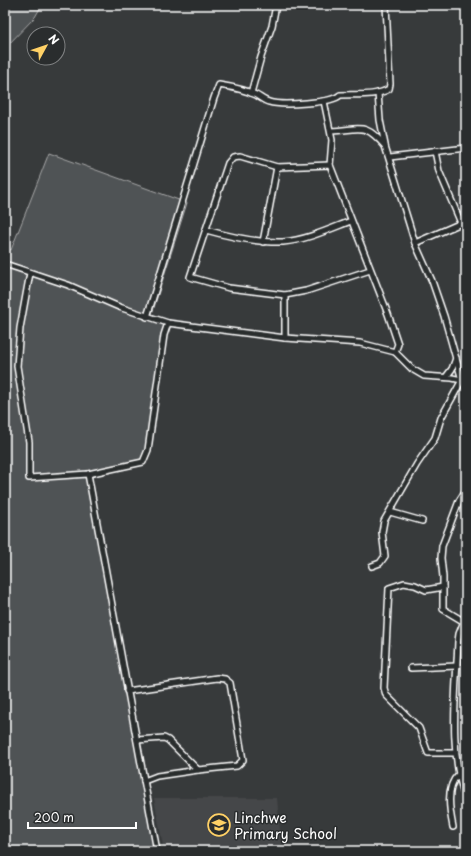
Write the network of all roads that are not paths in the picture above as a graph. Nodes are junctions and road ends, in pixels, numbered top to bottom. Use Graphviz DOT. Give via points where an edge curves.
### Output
graph roads {
  1 [pos="276,5"];
  2 [pos="386,5"];
  3 [pos="251,93"];
  4 [pos="378,93"];
  5 [pos="324,101"];
  6 [pos="331,131"];
  7 [pos="385,146"];
  8 [pos="466,148"];
  9 [pos="435,151"];
  10 [pos="390,157"];
  11 [pos="330,165"];
  12 [pos="277,167"];
  13 [pos="351,221"];
  14 [pos="463,222"];
  15 [pos="206,230"];
  16 [pos="264,242"];
  17 [pos="415,243"];
  18 [pos="5,264"];
  19 [pos="370,270"];
  20 [pos="30,273"];
  21 [pos="286,295"];
  22 [pos="147,317"];
  23 [pos="168,323"];
  24 [pos="285,338"];
  25 [pos="395,352"];
  26 [pos="456,357"];
  27 [pos="446,377"];
  28 [pos="462,380"];
  29 [pos="466,385"];
  30 [pos="88,474"];
  31 [pos="466,490"];
  32 [pos="390,512"];
  33 [pos="422,520"];
  34 [pos="372,566"];
  35 [pos="443,587"];
  36 [pos="465,618"];
  37 [pos="457,666"];
  38 [pos="411,668"];
  39 [pos="127,691"];
  40 [pos="137,740"];
  41 [pos="455,753"];
  42 [pos="198,770"];
  43 [pos="458,775"];
  44 [pos="144,781"];
  45 [pos="466,800"];
  46 [pos="453,827"];
  47 [pos="157,851"];
  1 -- 3 [label="street"];
  2 -- 4 [label="street" via="390,84 389,89"];
  3 -- 5 [label="street" via="271,103"];
  3 -- 22 [label="street" via="219,85 217,89"];
  4 -- 5 [label="street" via="340,95"];
  4 -- 7 [label="street"];
  5 -- 6 [label="street"];
  6 -- 7 [label="street" via="368,129"];
  6 -- 11 [label="street"];
  7 -- 10 [label="street"];
  8 -- 9 [label="street"];
  9 -- 10 [label="street"];
  9 -- 14 [label="street" via="440,171"];
  10 -- 17 [label="street"];
  11 -- 12 [label="street"];
  11 -- 13 [label="street"];
  12 -- 15 [label="street" via="240,156 233,157 228,163"];
  12 -- 16 [label="street"];
  13 -- 16 [label="street" via="305,237 284,242"];
  13 -- 19 [label="street"];
  14 -- 17 [label="street"];
  15 -- 16 [label="street"];
  15 -- 21 [label="street" via="190,276 229,288"];
  17 -- 26 [label="street" via="438,297"];
  18 -- 20 [label="street"];
  19 -- 21 [label="street"];
  19 -- 25 [label="street" via="398,344"];
  20 -- 22 [label="street" via="68,285"];
  20 -- 30 [label="street" via="20,328 18,366 29,442 29,478"];
  21 -- 24 [label="street"];
  22 -- 23 [label="street"];
  23 -- 24 [label="street"];
  23 -- 30 [label="street" via="164,335 146,459 144,462"];
  24 -- 25 [label="street" via="350,341"];
  25 -- 27 [label="street" via="405,363 424,376"];
  26 -- 27 [label="street"];
  26 -- 28 [label="street"];
  27 -- 28 [label="street"];
  28 -- 29 [label="street"];
  28 -- 32 [label="street" via="441,418 436,438 417,464"];
  30 -- 39 [label="street"];
  31 -- 35 [label="street" via="442,546"];
  32 -- 33 [label="street"];
  32 -- 34 [label="street" via="384,521 382,532 385,556 380,563"];
  35 -- 36 [label="street" via="443,610"];
  35 -- 41 [label="street" via="426,590 404,583 389,588 384,688 386,695 419,728 428,753"];
  36 -- 37 [label="street" via="459,634"];
  37 -- 38 [label="street"];
  37 -- 41 [label="street"];
  39 -- 40 [label="street"];
  39 -- 42 [label="street" via="216,678 225,679 230,683 243,760 236,766"];
  40 -- 42 [label="street" via="164,738"];
  40 -- 44 [label="street"];
  41 -- 43 [label="street"];
  42 -- 44 [label="street" via="157,776"];
  43 -- 45 [label="street"];
  43 -- 46 [label="street" via="453,781 449,806"];
  44 -- 47 [label="street"];
}
